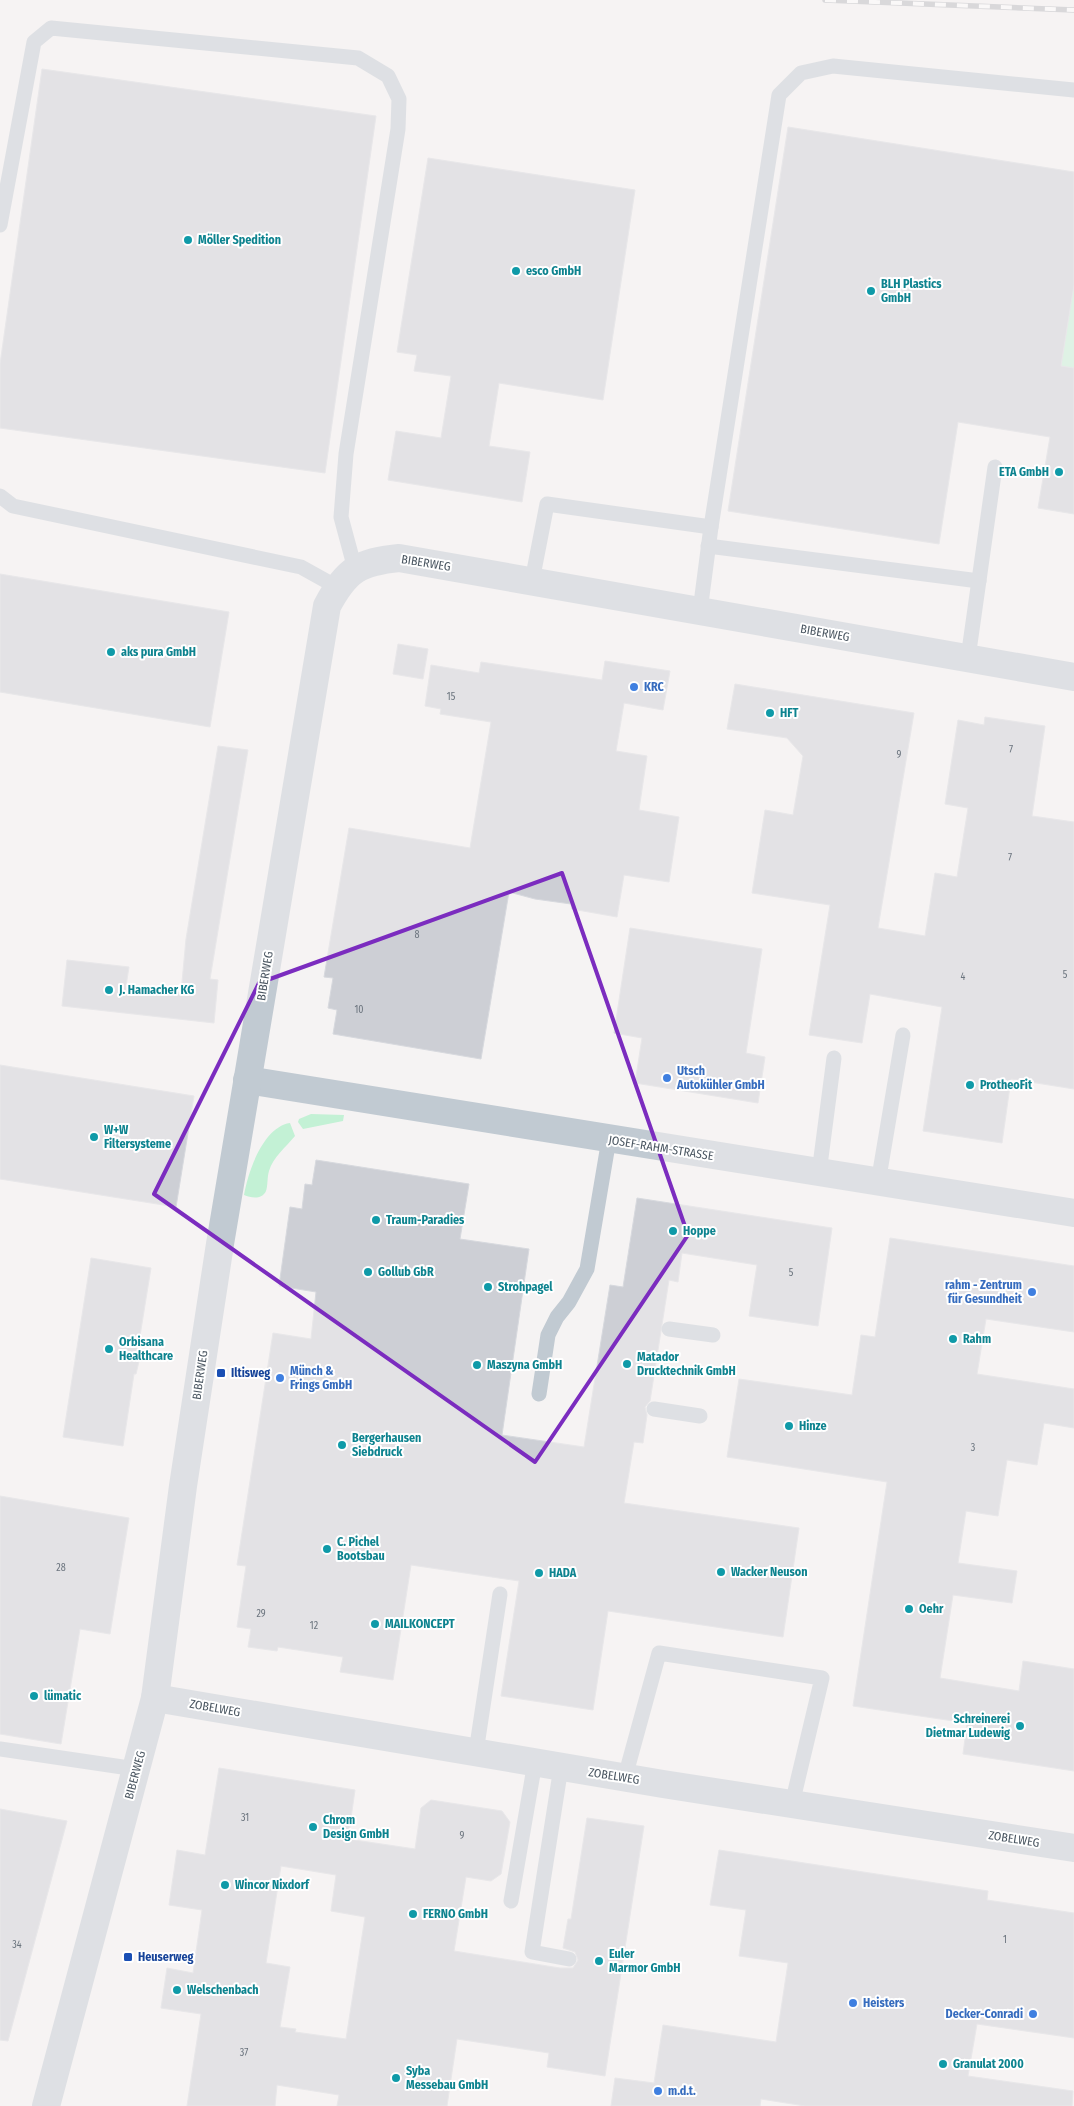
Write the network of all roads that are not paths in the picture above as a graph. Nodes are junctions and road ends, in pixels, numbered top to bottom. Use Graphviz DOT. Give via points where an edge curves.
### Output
graph roads {
  1 [pos="1074,90"];
  2 [pos="0,226"];
  3 [pos="995,467"];
  4 [pos="0,496"];
  5 [pos="711,527"];
  6 [pos="708,546"];
  7 [pos="346,578"];
  8 [pos="532,581"];
  9 [pos="979,581"];
  10 [pos="700,611"];
  11 [pos="968,658"];
  12 [pos="1074,677"];
  13 [pos="903,1035"];
  14 [pos="834,1058"];
  15 [pos="248,1080"];
  16 [pos="609,1139"];
  17 [pos="819,1173"];
  18 [pos="878,1182"];
  19 [pos="1074,1213"];
  20 [pos="669,1329"];
  21 [pos="713,1335"];
  22 [pos="539,1394"];
  23 [pos="654,1409"];
  24 [pos="700,1416"];
  25 [pos="500,1594"];
  26 [pos="155,1698"];
  27 [pos="0,1749"];
  28 [pos="476,1752"];
  29 [pos="535,1762"];
  30 [pos="562,1767"];
  31 [pos="136,1769"];
  32 [pos="625,1777"];
  33 [pos="792,1804"];
  34 [pos="1074,1848"];
  35 [pos="511,1901"];
  36 [pos="569,1960"];
  37 [pos="46,2106"];
  1 -- 5 [label="lane" via="833,66 801,73 779,95"];
  2 -- 7 [label="lane" via="34,42 50,28 358,58 388,76 399,99 398,128 346,454 341,517"];
  3 -- 9 [label="lane"];
  4 -- 7 [label="lane" via="13,506"];
  5 -- 6 [label="lane"];
  5 -- 8 [label="lane" via="547,504"];
  6 -- 9 [label="lane"];
  6 -- 10 [label="lane"];
  7 -- 8 [label="street, BIBERWEG" via="376,560 399,558"];
  7 -- 15 [label="street, BIBERWEG" via="327,606"];
  8 -- 10 [label="street, BIBERWEG"];
  9 -- 11 [label="lane"];
  10 -- 11 [label="street, BIBERWEG"];
  11 -- 12 [label="street, BIBERWEG"];
  13 -- 18 [label="lane"];
  14 -- 17 [label="lane"];
  15 -- 16 [label="street, JOSEF-RAHM-STRASSE"];
  15 -- 26 [label="street, BIBERWEG" via="218,1253"];
  16 -- 17 [label="street, JOSEF-RAHM-STRASSE"];
  16 -- 22 [label="lane" via="587,1269 548,1334"];
  17 -- 18 [label="street, JOSEF-RAHM-STRASSE"];
  18 -- 19 [label="street, JOSEF-RAHM-STRASSE"];
  20 -- 21 [label="lane"];
  23 -- 24 [label="lane"];
  25 -- 28 [label="lane"];
  26 -- 28 [label="street, ZOBELWEG"];
  26 -- 31 [label="street, BIBERWEG"];
  27 -- 31 [label="lane"];
  28 -- 29 [label="street, ZOBELWEG"];
  29 -- 30 [label="street, ZOBELWEG"];
  29 -- 35 [label="lane"];
  30 -- 32 [label="street, ZOBELWEG"];
  30 -- 36 [label="lane" via="532,1952"];
  31 -- 37 [label="street, BIBERWEG"];
  32 -- 33 [label="street, ZOBELWEG"];
  32 -- 33 [label="lane" via="659,1653 822,1678"];
  33 -- 34 [label="street, ZOBELWEG"];
}
